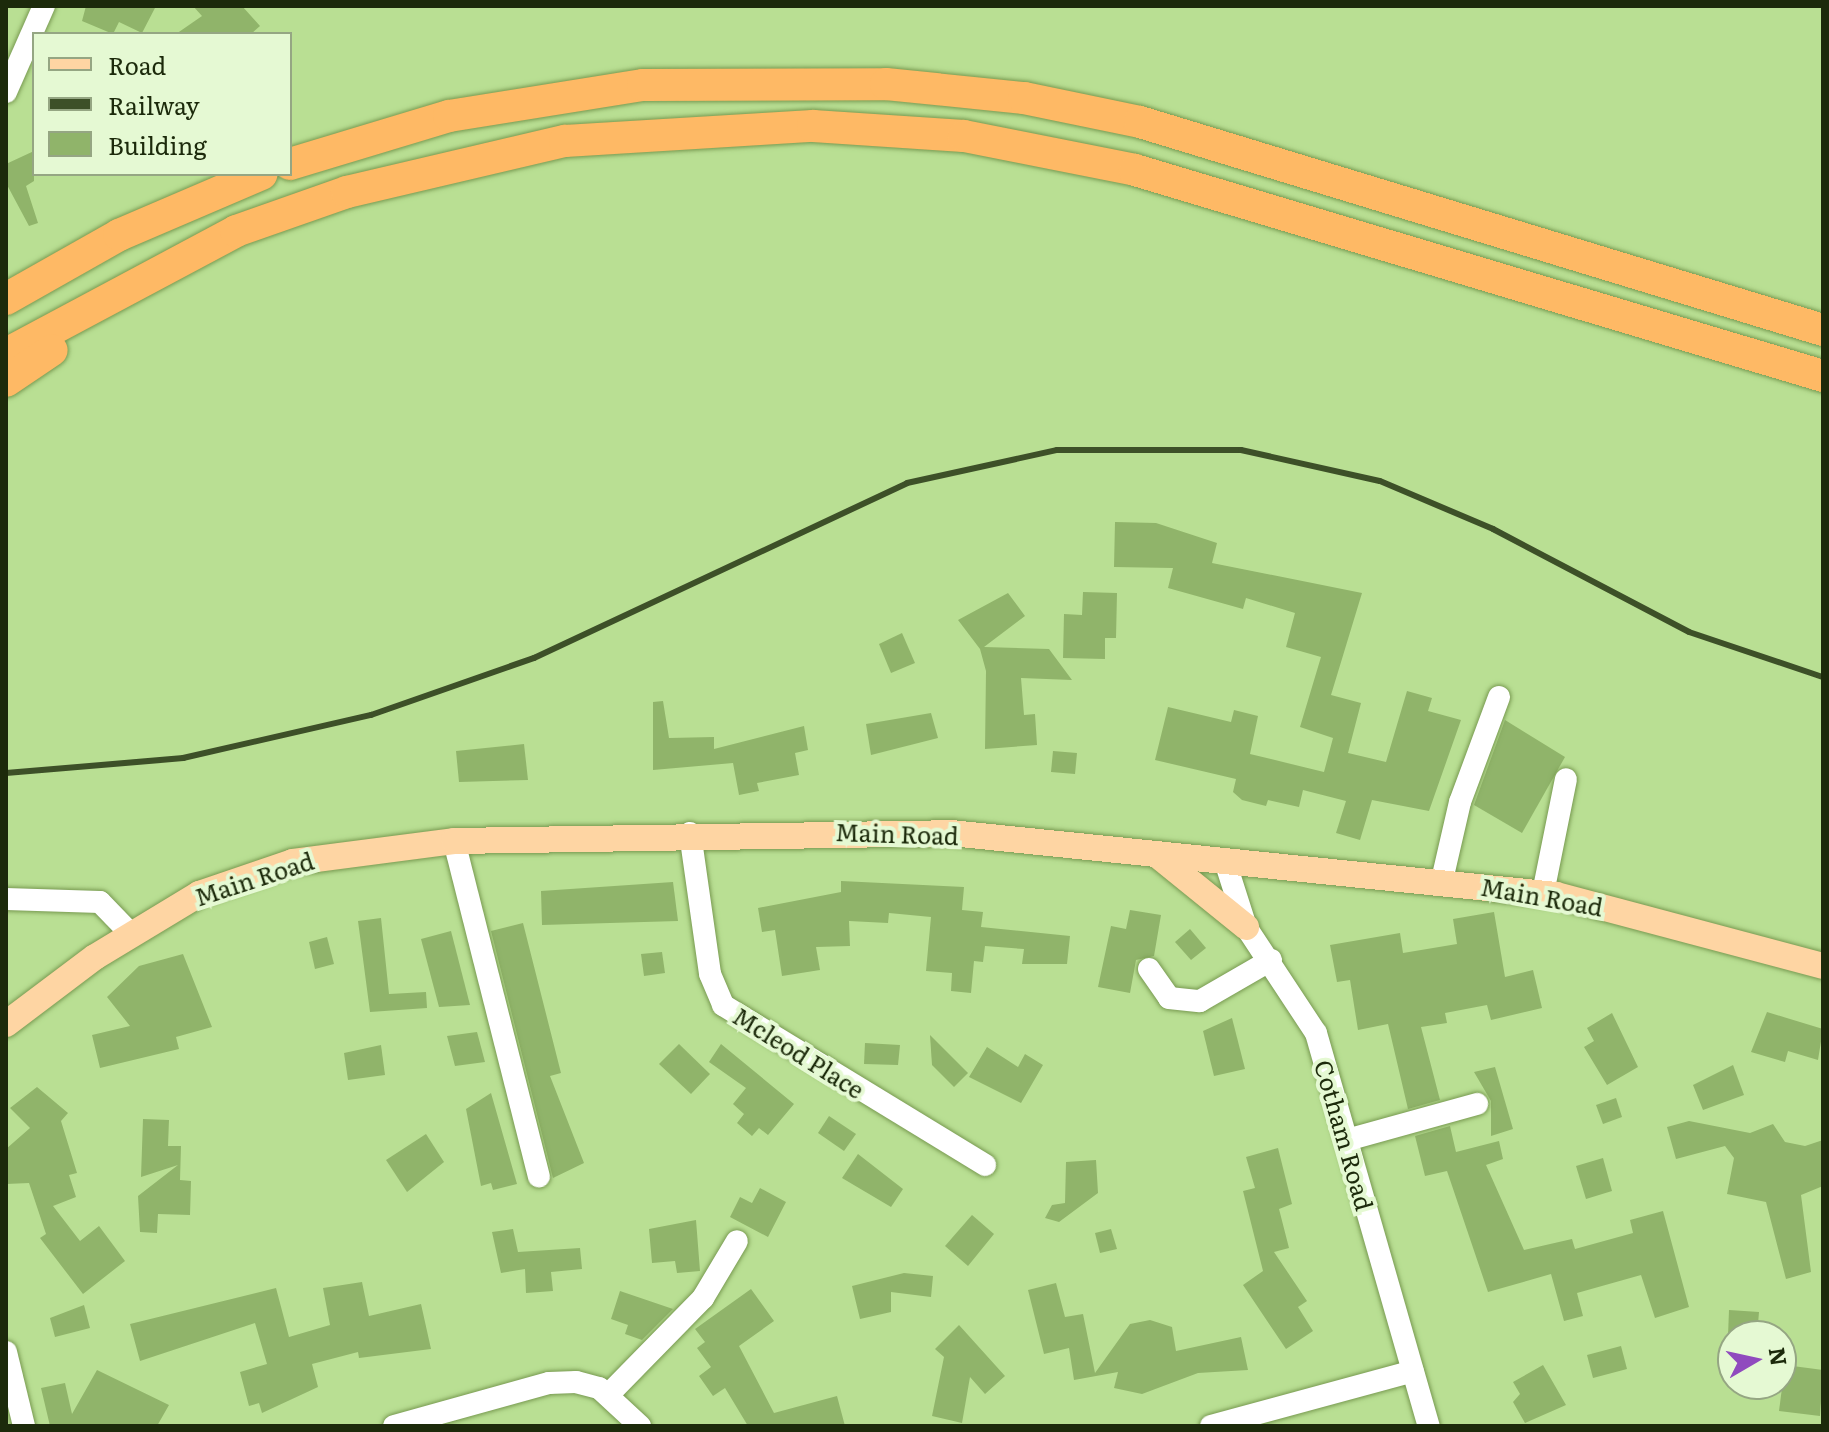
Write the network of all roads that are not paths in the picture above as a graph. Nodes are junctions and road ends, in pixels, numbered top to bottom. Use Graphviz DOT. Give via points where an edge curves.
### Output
graph roads {
  1 [pos="44,6"];
  2 [pos="33,32"];
  3 [pos="32,33"];
  4 [pos="6,92"];
  5 [pos="292,163"];
  6 [pos="256,176"];
  7 [pos="236,231"];
  8 [pos="6,299"];
  9 [pos="1823,330"];
  10 [pos="6,354"];
  11 [pos="1823,376"];
  12 [pos="6,381"];
  13 [pos="1499,697"];
  14 [pos="1566,779"];
  15 [pos="690,833"];
  16 [pos="454,841"];
  17 [pos="1156,854"];
  18 [pos="1225,861"];
  19 [pos="1442,880"];
  20 [pos="1543,893"];
  21 [pos="6,899"];
  22 [pos="1246,927"];
  23 [pos="130,933"];
  24 [pos="1271,960"];
  25 [pos="1823,966"];
  26 [pos="1149,969"];
  27 [pos="6,1024"];
  28 [pos="1477,1104"];
  29 [pos="1347,1140"];
  30 [pos="985,1165"];
  31 [pos="539,1176"];
  32 [pos="737,1241"];
  33 [pos="8,1365"];
  34 [pos="1413,1371"];
  35 [pos="608,1395"];
  36 [pos="24,1426"];
  37 [pos="394,1426"];
  38 [pos="640,1426"];
  39 [pos="1211,1426"];
  40 [pos="1429,1426"];
  1 -- 2 [label="street"];
  3 -- 4 [label="street"];
  5 -- 9 [label="highway" via="449,116 643,85 886,84 1024,98 1140,122"];
  6 -- 8 [label="highway" via="119,235"];
  7 -- 10 [label="highway"];
  7 -- 11 [label="highway" via="362,188 565,141 813,126 964,136 1135,170"];
  7 -- 12 [label="highway"];
  13 -- 19 [label="street" via="1460,802"];
  14 -- 20 [label="street"];
  15 -- 16 [label="main road, Main Road"];
  15 -- 17 [label="main road, Main Road" via="885,830"];
  15 -- 30 [label="street, Mcleod Place" via="710,974 723,1005"];
  16 -- 23 [label="main road, Main Road" via="293,862 199,894"];
  16 -- 31 [label="street"];
  17 -- 18 [label="main road, Main Road"];
  17 -- 22 [label="main road"];
  18 -- 19 [label="main road, Main Road"];
  18 -- 22 [label="street, Cotham Road"];
  19 -- 20 [label="main road, Main Road"];
  20 -- 25 [label="main road, Main Road"];
  21 -- 23 [label="street" via="100,902"];
  22 -- 24 [label="street, Cotham Road"];
  23 -- 27 [label="main road, Main Road"];
  24 -- 26 [label="street" via="1200,1001 1169,998"];
  24 -- 29 [label="street, Cotham Road" via="1316,1033"];
  28 -- 29 [label="street"];
  29 -- 34 [label="street, Cotham Road"];
  32 -- 35 [label="street" via="703,1298"];
  33 -- 36 [label="street"];
  34 -- 39 [label="street"];
  34 -- 40 [label="street, Cotham Road"];
  35 -- 37 [label="street" via="576,1382 549,1383"];
  35 -- 38 [label="street"];
}
